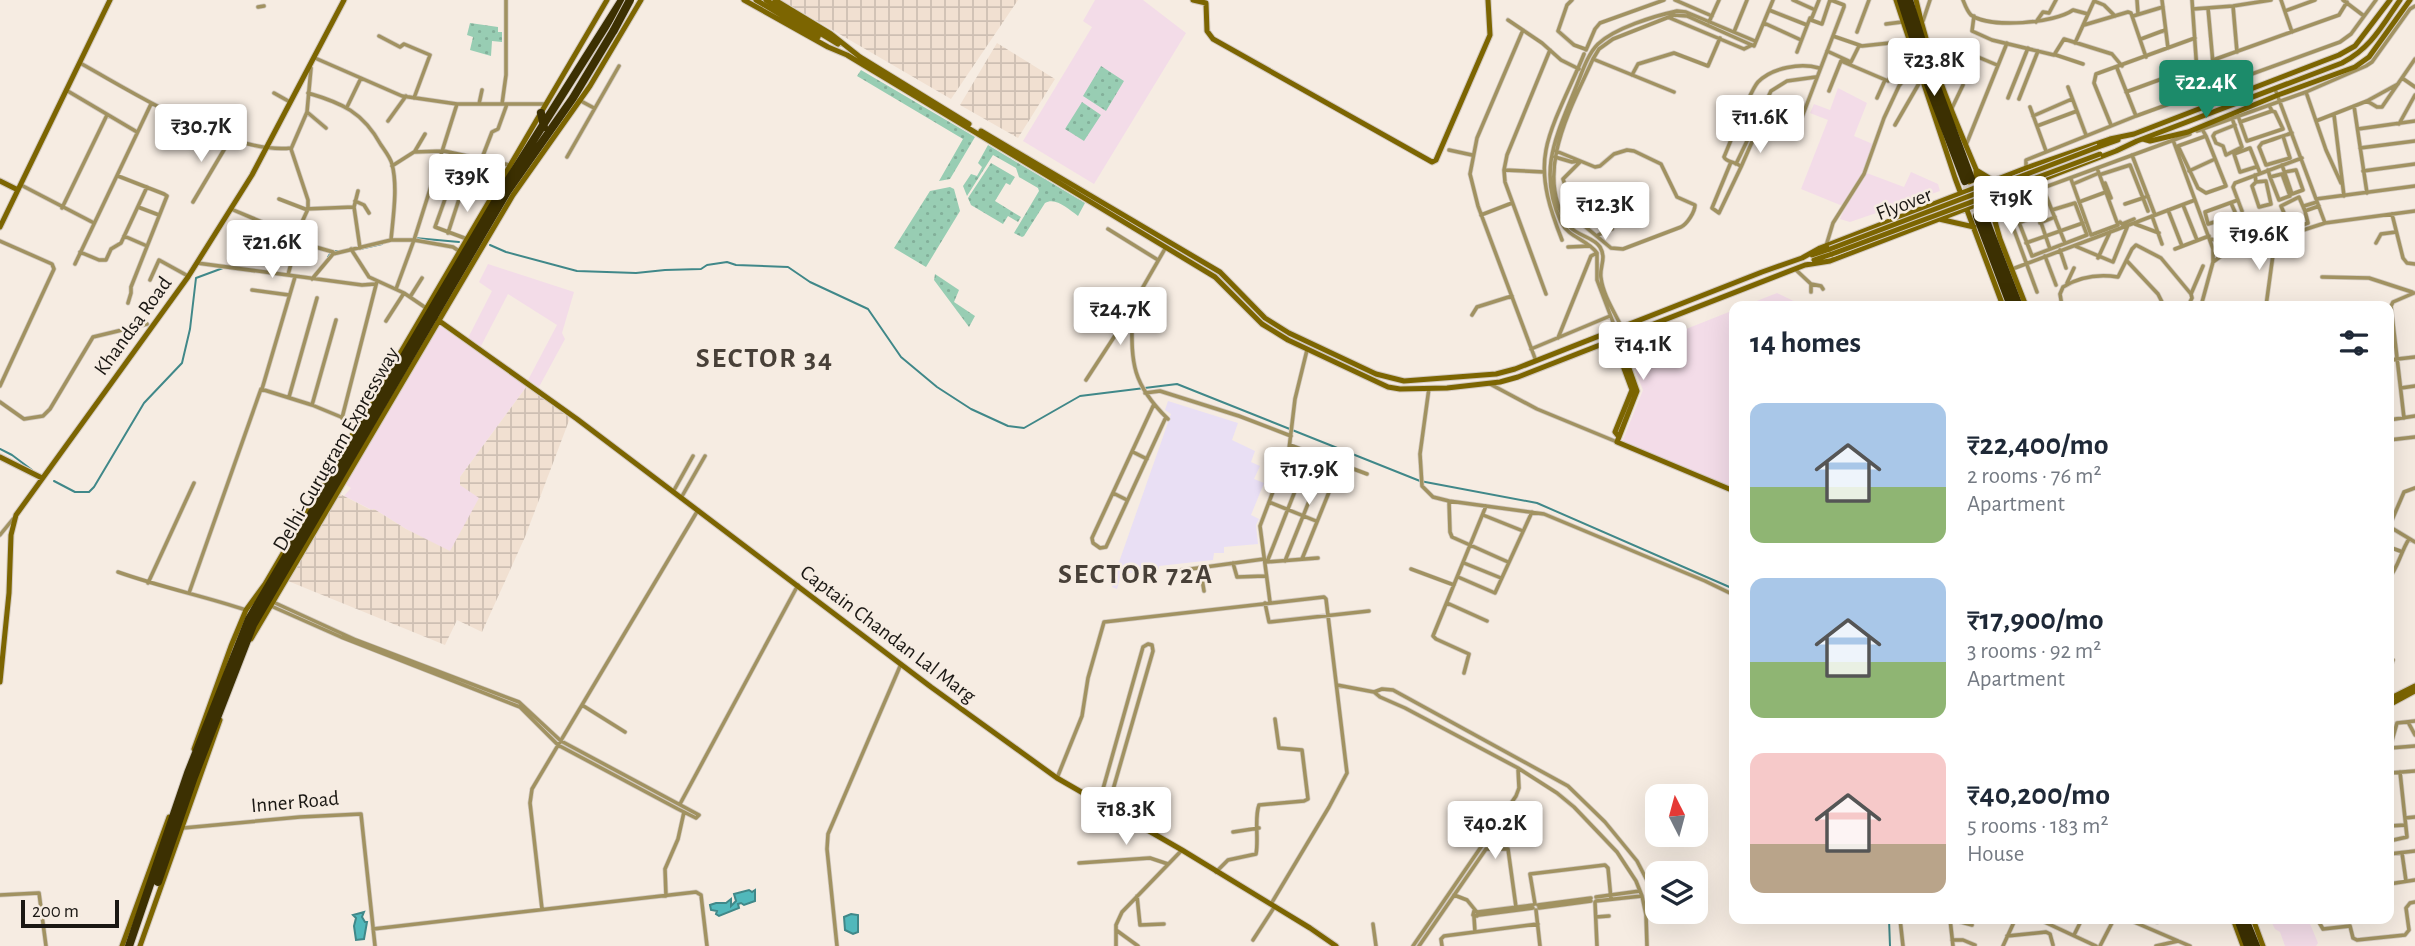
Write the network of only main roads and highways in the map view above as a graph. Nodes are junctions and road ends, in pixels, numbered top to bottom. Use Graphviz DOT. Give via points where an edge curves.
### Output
graph roads {
  1 [pos="110,0"];
  2 [pos="344,0"];
  3 [pos="607,0"];
  4 [pos="624,0"];
  5 [pos="631,0"];
  6 [pos="639,0"];
  7 [pos="744,0"];
  8 [pos="756,0"];
  9 [pos="766,0"];
  10 [pos="775,0"];
  11 [pos="1191,0"];
  12 [pos="1488,0"];
  13 [pos="1899,0"];
  14 [pos="1909,0"];
  15 [pos="1916,0"];
  16 [pos="2390,0"];
  17 [pos="2400,0"];
  18 [pos="2410,0"];
  19 [pos="849,53"];
  20 [pos="2278,95"];
  21 [pos="541,113"];
  22 [pos="544,127"];
  23 [pos="2138,138"];
  24 [pos="550,140"];
  25 [pos="538,147"];
  26 [pos="530,164"];
  27 [pos="1976,170"];
  28 [pos="1997,180"];
  29 [pos="0,181"];
  30 [pos="1965,182"];
  31 [pos="1983,185"];
  32 [pos="19,187"];
  33 [pos="1962,193"];
  34 [pos="2004,193"];
  35 [pos="1952,197"];
  36 [pos="1945,199"];
  37 [pos="1989,199"];
  38 [pos="1967,207"];
  39 [pos="1952,213"];
  40 [pos="1982,213"];
  41 [pos="1937,219"];
  42 [pos="0,228"];
  43 [pos="1974,228"];
  44 [pos="1829,250"];
  45 [pos="457,260"];
  46 [pos="1804,262"];
  47 [pos="2001,301"];
  48 [pos="2009,301"];
  49 [pos="2017,301"];
  50 [pos="2024,301"];
  51 [pos="1248,306"];
  52 [pos="438,320"];
  53 [pos="1617,334"];
  54 [pos="1515,369"];
  55 [pos="1518,377"];
  56 [pos="0,457"];
  57 [pos="42,478"];
  58 [pos="1729,489"];
  59 [pos="0,682"];
  60 [pos="2415,688"];
  61 [pos="2394,701"];
  62 [pos="2237,924"];
  63 [pos="2247,924"];
  64 [pos="2255,924"];
  65 [pos="1333,945"];
  66 [pos="122,946"];
  67 [pos="129,946"];
  68 [pos="134,946"];
  69 [pos="140,946"];
  70 [pos="2246,946"];
  71 [pos="2256,946"];
  72 [pos="2263,946"];
  1 -- 32 [label="main road"];
  2 -- 57 [label="main road, Khandsa Road" via="231,209"];
  3 -- 21 [label="main road"];
  4 -- 6 [label="main road"];
  4 -- 22 [label="highway, Delhi-Gurugram Expressway"];
  5 -- 25 [label="highway, Delhi-Gurugram Expressway, bridge"];
  6 -- 24 [label="main road"];
  7 -- 19 [label="main road" via="828,47"];
  8 -- 19 [label="main road"];
  9 -- 19 [label="main road"];
  10 -- 19 [label="main road" via="831,34"];
  11 -- 12 [label="main road" via="1206,3 1207,30 1213,40 1432,162 1490,34"];
  13 -- 30 [label="highway"];
  13 -- 30 [label="main road" via="1921,80"];
  14 -- 30 [label="highway"];
  15 -- 27 [label="main road"];
  16 -- 23 [label="main road" via="2355,46 2339,55 2202,107"];
  17 -- 20 [label="main road" via="2360,54"];
  18 -- 20 [label="main road" via="2359,65"];
  19 -- 51 [label="main road" via="1220,272"];
  20 -- 23 [label="main road"];
  20 -- 23 [label="main road" via="2181,135 2150,141"];
  21 -- 22 [label="highway"];
  21 -- 45 [label="main road"];
  22 -- 45 [label="highway, Delhi-Gurugram Expressway"];
  23 -- 28 [label="main road" via="2110,139"];
  23 -- 34 [label="main road" via="2116,152"];
  23 -- 44 [label="main road, Flyover, bridge"];
  24 -- 25 [label="highway"];
  24 -- 26 [label="main road"];
  25 -- 26 [label="highway, Delhi-Gurugram Expressway"];
  26 -- 52 [label="main road"];
  26 -- 68 [label="highway, Delhi-Gurugram Expressway" via="507,192 253,625"];
  27 -- 28 [label="main road"];
  27 -- 30 [label="main road" via="1976,179"];
  27 -- 31 [label="main road"];
  28 -- 31 [label="main road"];
  28 -- 34 [label="main road" via="1996,190"];
  29 -- 32 [label="main road"];
  30 -- 33 [label="main road"];
  30 -- 35 [label="main road"];
  31 -- 33 [label="main road"];
  31 -- 37 [label="main road"];
  32 -- 42 [label="main road"];
  33 -- 35 [label="main road"];
  33 -- 38 [label="main road"];
  34 -- 37 [label="main road"];
  34 -- 40 [label="main road"];
  35 -- 36 [label="main road"];
  36 -- 39 [label="main road" via="1952,201"];
  36 -- 44 [label="main road"];
  37 -- 38 [label="main road"];
  37 -- 40 [label="main road"];
  38 -- 39 [label="main road"];
  38 -- 40 [label="main road"];
  39 -- 41 [label="main road"];
  40 -- 43 [label="main road"];
  40 -- 48 [label="highway"];
  40 -- 49 [label="highway"];
  40 -- 50 [label="main road"];
  41 -- 43 [label="main road"];
  41 -- 46 [label="main road" via="1830,261"];
  43 -- 47 [label="main road"];
  44 -- 46 [label="main road, Flyover"];
  45 -- 66 [label="main road" via="246,610"];
  45 -- 67 [label="highway, Delhi-Gurugram Expressway" via="248,618 188,773"];
  46 -- 53 [label="main road" via="1762,272"];
  46 -- 53 [label="main road"];
  51 -- 54 [label="main road" via="1289,333 1384,377 1404,381"];
  51 -- 55 [label="main road" via="1262,324 1388,387 1429,388"];
  52 -- 65 [label="main road, Captain Chandan Lal Marg" via="578,419 1057,778"];
  52 -- 69 [label="main road" via="251,640"];
  53 -- 54 [label="main road"];
  53 -- 55 [label="main road"];
  53 -- 58 [label="main road" via="1637,393 1618,439"];
  54 -- 55 [label="main road"];
  56 -- 57 [label="main road"];
  57 -- 59 [label="main road, Khandsa Road" via="15,517"];
  60 -- 61 [label="main road"];
  62 -- 70 [label="highway"];
  63 -- 71 [label="highway"];
  64 -- 72 [label="main road"];
}
